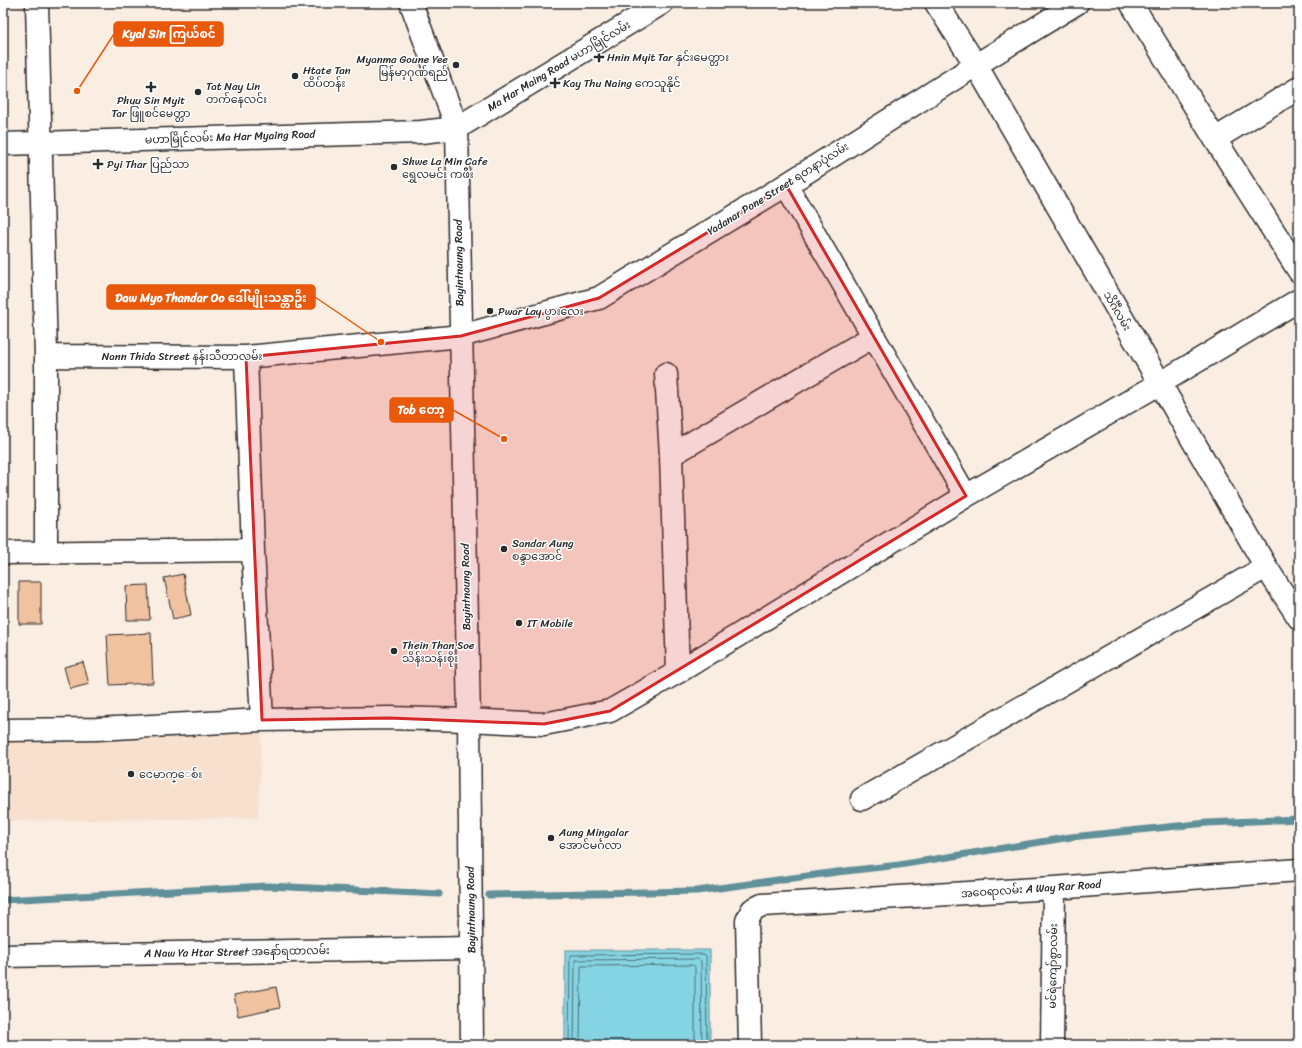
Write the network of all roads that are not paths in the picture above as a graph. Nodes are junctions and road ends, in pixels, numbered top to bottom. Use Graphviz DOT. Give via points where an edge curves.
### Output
graph roads {
  1 [pos="37,3"];
  2 [pos="411,3"];
  3 [pos="662,3"];
  4 [pos="936,3"];
  5 [pos="1077,3"];
  6 [pos="1131,3"];
  7 [pos="976,65"];
  8 [pos="1299,88"];
  9 [pos="457,128"];
  10 [pos="1215,139"];
  11 [pos="40,143"];
  12 [pos="3,144"];
  13 [pos="786,185"];
  14 [pos="1299,271"];
  15 [pos="1299,300"];
  16 [pos="461,336"];
  17 [pos="874,336"];
  18 [pos="46,356"];
  19 [pos="246,357"];
  20 [pos="666,374"];
  21 [pos="1159,384"];
  22 [pos="671,455"];
  23 [pos="966,496"];
  24 [pos="253,550"];
  25 [pos="46,552"];
  26 [pos="3,553"];
  27 [pos="1266,567"];
  28 [pos="1299,618"];
  29 [pos="678,672"];
  30 [pos="262,720"];
  31 [pos="469,720"];
  32 [pos="3,730"];
  33 [pos="862,799"];
  34 [pos="1299,870"];
  35 [pos="1054,888"];
  36 [pos="471,948"];
  37 [pos="3,956"];
  38 [pos="472,1045"];
  39 [pos="750,1045"];
  40 [pos="1052,1045"];
  1 -- 11 [label="street"];
  2 -- 9 [label="street, Bayintnaung Road"];
  3 -- 9 [label="street, Ma Har Maing Road မဟာမြိုင်လမ်း"];
  4 -- 7 [label="street, သိင်္ဂီလမ်း"];
  5 -- 7 [label="street, Yadanar Pone Street ရတနာပုံလမ်း"];
  6 -- 10 [label="street"];
  7 -- 13 [label="street, Yadanar Pone Street ရတနာပုံလမ်း"];
  7 -- 21 [label="street, သိင်္ဂီလမ်း"];
  8 -- 10 [label="street"];
  9 -- 11 [label="street, မဟာမြိုင်လမ်း Ma Har Myaing Road" via="421,132"];
  9 -- 16 [label="street, Bayintnaung Road"];
  10 -- 14 [label="street"];
  11 -- 12 [label="street, မဟာမြိုင်လမ်း Ma Har Myaing Road"];
  11 -- 18 [label="street"];
  13 -- 16 [label="street, Yadanar Pone Street ရတနာပုံလမ်း" via="599,298"];
  13 -- 17 [label="street"];
  15 -- 21 [label="street"];
  16 -- 19 [label="street, Nann Thida Street နန်းသီတာလမ်း"];
  16 -- 31 [label="street, Bayintnaung Road"];
  17 -- 22 [label="street"];
  17 -- 23 [label="street"];
  18 -- 19 [label="street, Nann Thida Street နန်းသီတာလမ်း"];
  18 -- 25 [label="street"];
  19 -- 24 [label="street"];
  20 -- 22 [label="street"];
  21 -- 23 [label="street"];
  21 -- 27 [label="street, သိင်္ဂီလမ်း"];
  22 -- 29 [label="street"];
  23 -- 29 [label="street"];
  24 -- 25 [label="street"];
  24 -- 30 [label="street"];
  25 -- 26 [label="street"];
  27 -- 28 [label="street, သိင်္ဂီလမ်း"];
  27 -- 33 [label="street"];
  29 -- 31 [label="street" via="610,712 544,724"];
  30 -- 31 [label="street"];
  30 -- 32 [label="street" via="97,729"];
  31 -- 36 [label="street, Bayintnaung Road"];
  34 -- 35 [label="street, အဝေရာလမ်း A Way Rar Road"];
  35 -- 39 [label="street, အဝေရာလမ်း A Way Rar Road" via="762,905 752,910 747,922"];
  35 -- 40 [label="street, မင်ရဲကျော်စွာလမ်း"];
  36 -- 37 [label="street, A Naw Ya Htar Street အနော်ရထာလမ်း"];
  36 -- 38 [label="street, Bayintnaung Road"];
}
